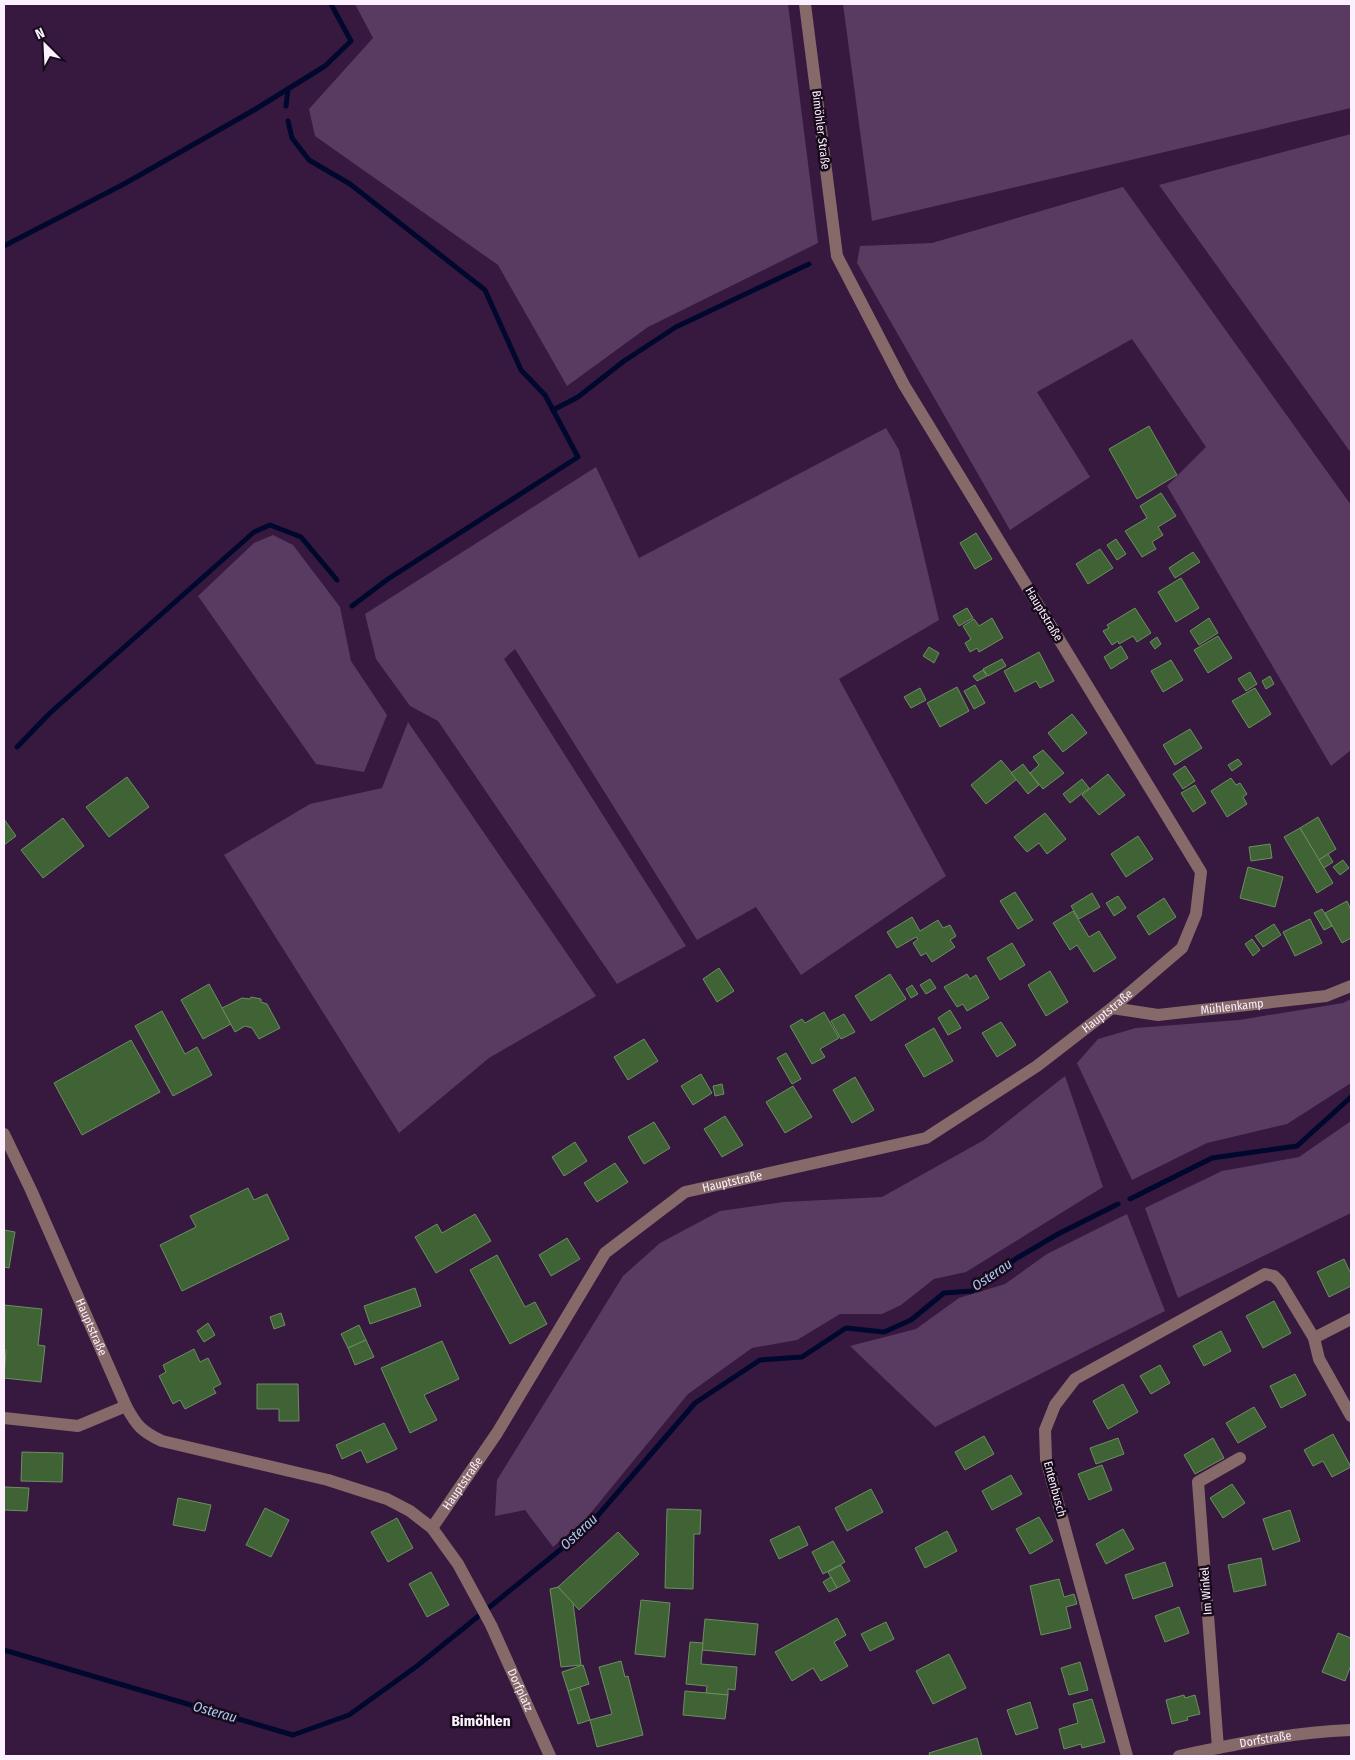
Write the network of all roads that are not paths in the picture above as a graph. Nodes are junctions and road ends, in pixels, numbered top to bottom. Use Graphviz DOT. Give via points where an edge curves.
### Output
graph roads {
  1 [pos="805,4"];
  2 [pos="837,256"];
  3 [pos="1351,986"];
  4 [pos="1112,1008"];
  5 [pos="4,1134"];
  6 [pos="1351,1319"];
  7 [pos="1314,1338"];
  8 [pos="126,1406"];
  9 [pos="1351,1416"];
  10 [pos="4,1418"];
  11 [pos="1240,1458"];
  12 [pos="432,1528"];
  13 [pos="491,1625"];
  14 [pos="1351,1730"];
  15 [pos="1218,1748"];
  16 [pos="550,1756"];
  17 [pos="1127,1756"];
  18 [pos="1180,1756"];
  1 -- 2 [label="street, Bimöhler Straße"];
  2 -- 4 [label="street, Hauptstraße" via="904,384 1201,872 1196,914 1182,948"];
  3 -- 4 [label="street, Mühlenkamp" via="1326,996 1158,1015"];
  4 -- 12 [label="street, Hauptstraße" via="1037,1066 926,1138 685,1192 605,1253 496,1433"];
  5 -- 8 [label="street, Hauptstraße"];
  6 -- 7 [label="street"];
  7 -- 9 [label="street" via="1319,1359"];
  7 -- 17 [label="street, Entenbusch" via="1280,1282 1265,1274 1075,1379 1055,1405 1045,1430 1046,1459"];
  8 -- 10 [label="street" via="78,1426"];
  8 -- 12 [label="street, Hauptstraße" via="135,1424 162,1441 328,1480 386,1499 410,1511"];
  11 -- 15 [label="street, Im Winkel" via="1198,1482"];
  12 -- 13 [label="street, Hauptstraße" via="458,1564"];
  13 -- 16 [label="street, Dorfplatz"];
  14 -- 15 [label="street, Dorfstraße" via="1318,1731"];
  15 -- 18 [label="street, Dorfstraße"];
}
